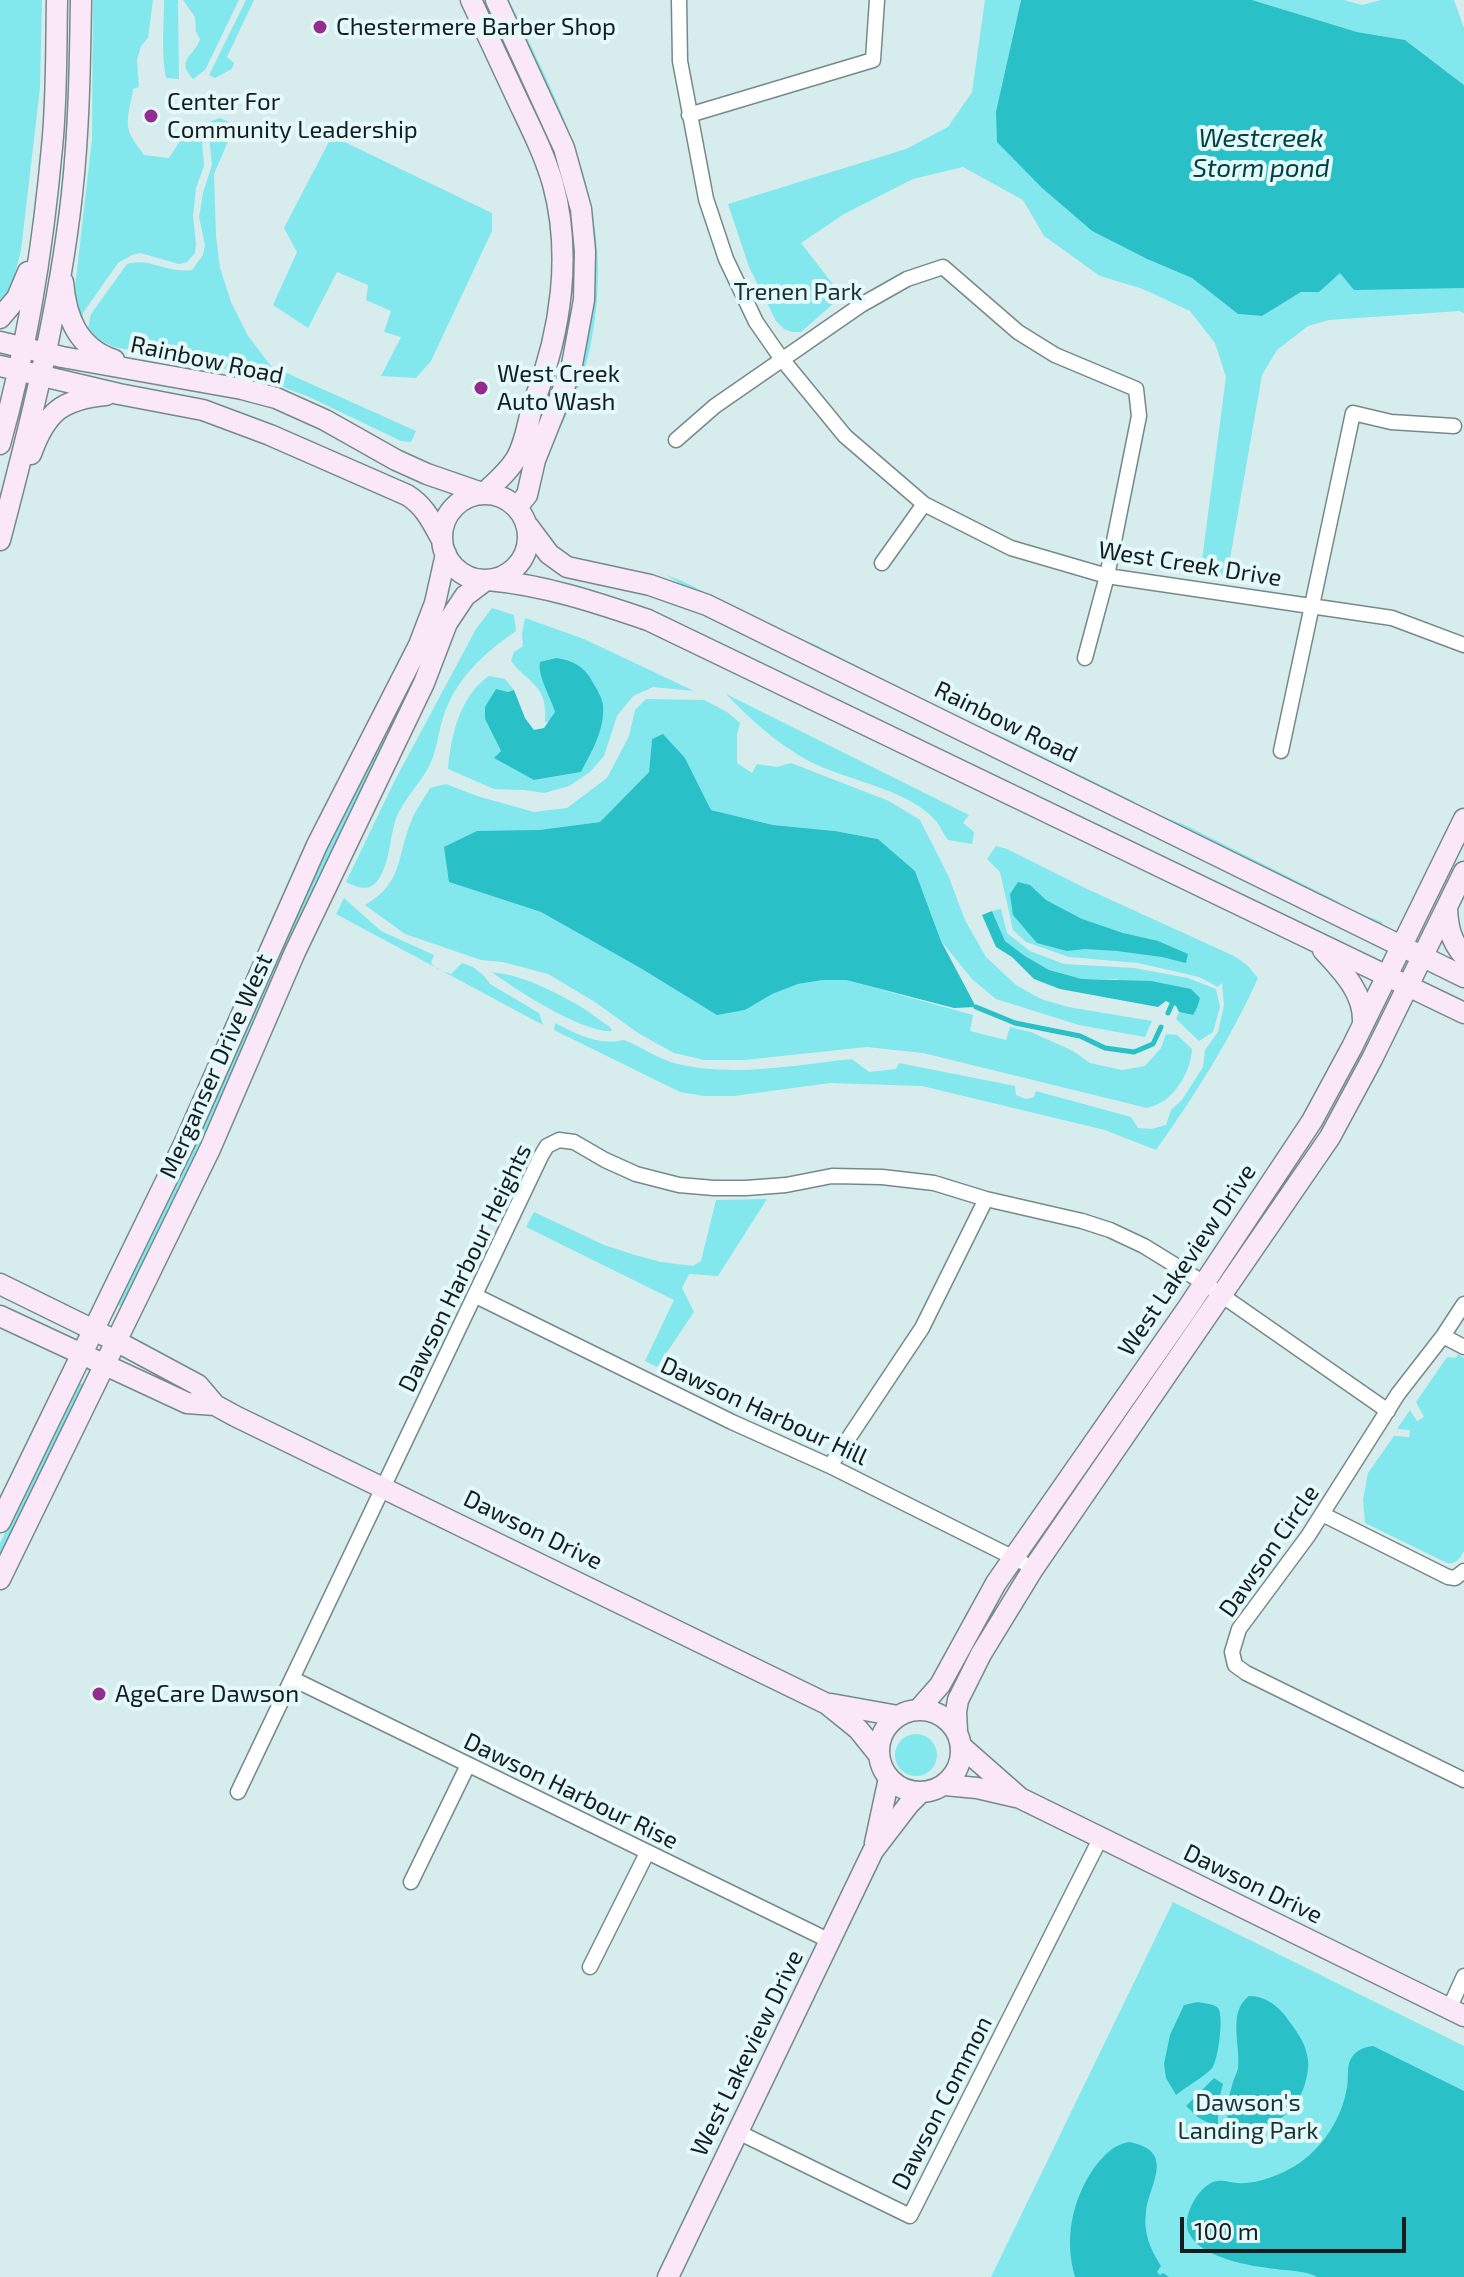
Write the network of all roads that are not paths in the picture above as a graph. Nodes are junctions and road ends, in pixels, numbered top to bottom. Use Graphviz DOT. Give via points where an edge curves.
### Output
graph roads {
  1 [pos="57,0"];
  2 [pos="81,0"];
  3 [pos="471,0"];
  4 [pos="496,0"];
  5 [pos="679,0"];
  6 [pos="877,0"];
  7 [pos="505,19"];
  8 [pos="485,29"];
  9 [pos="689,115"];
  10 [pos="581,209"];
  11 [pos="559,213"];
  12 [pos="43,230"];
  13 [pos="61,266"];
  14 [pos="0,318"];
  15 [pos="0,342"];
  16 [pos="22,348"];
  17 [pos="44,353"];
  18 [pos="781,358"];
  19 [pos="9,368"];
  20 [pos="40,375"];
  21 [pos="175,379"];
  22 [pos="119,394"];
  23 [pos="1454,426"];
  24 [pos="676,440"];
  25 [pos="0,444"];
  26 [pos="483,493"];
  27 [pos="924,504"];
  28 [pos="517,507"];
  29 [pos="528,526"];
  30 [pos="0,540"];
  31 [pos="444,547"];
  32 [pos="882,563"];
  33 [pos="1107,576"];
  34 [pos="487,580"];
  35 [pos="1311,606"];
  36 [pos="1464,645"];
  37 [pos="1085,658"];
  38 [pos="1281,751"];
  39 [pos="1464,819"];
  40 [pos="1464,872"];
  41 [pos="1447,908"];
  42 [pos="1315,941"];
  43 [pos="1400,946"];
  44 [pos="1464,956"];
  45 [pos="1423,957"];
  46 [pos="1386,975"];
  47 [pos="1464,977"];
  48 [pos="1409,986"];
  49 [pos="1464,1013"];
  50 [pos="1363,1022"];
  51 [pos="986,1199"];
  52 [pos="0,1284"];
  53 [pos="1213,1288"];
  54 [pos="476,1296"];
  55 [pos="1464,1304"];
  56 [pos="0,1316"];
  57 [pos="94,1331"];
  58 [pos="1443,1336"];
  59 [pos="116,1341"];
  60 [pos="1464,1347"];
  61 [pos="83,1355"];
  62 [pos="104,1365"];
  63 [pos="215,1405"];
  64 [pos="1388,1411"];
  65 [pos="830,1466"];
  66 [pos="384,1487"];
  67 [pos="1322,1514"];
  68 [pos="0,1522"];
  69 [pos="1015,1557"];
  70 [pos="1033,1569"];
  71 [pos="1464,1571"];
  72 [pos="0,1579"];
  73 [pos="293,1679"];
  74 [pos="827,1704"];
  75 [pos="918,1710"];
  76 [pos="898,1716"];
  77 [pos="959,1739"];
  78 [pos="879,1755"];
  79 [pos="468,1765"];
  80 [pos="889,1778"];
  81 [pos="1464,1780"];
  82 [pos="945,1785"];
  83 [pos="238,1792"];
  84 [pos="920,1793"];
  85 [pos="1020,1798"];
  86 [pos="1100,1839"];
  87 [pos="873,1851"];
  88 [pos="647,1853"];
  89 [pos="411,1882"];
  90 [pos="830,1941"];
  91 [pos="590,1967"];
  92 [pos="1464,1976"];
  93 [pos="1456,2012"];
  94 [pos="738,2132"];
  95 [pos="668,2277"];
  1 -- 12 [label="street" via="53,145"];
  2 -- 13 [label="street" via="78,132"];
  3 -- 8 [label="street"];
  4 -- 7 [label="street"];
  5 -- 9 [label="street, West Creek Drive" via="680,61"];
  6 -- 9 [label="street" via="873,60"];
  7 -- 8 [label="street"];
  7 -- 10 [label="street" via="564,148"];
  8 -- 11 [label="street" via="538,143"];
  9 -- 18 [label="street, West Creek Drive" via="706,199 726,259 756,322"];
  10 -- 11 [label="street"];
  10 -- 28 [label="street" via="585,288 578,338 527,495"];
  11 -- 26 [label="street" via="561,293 553,345 519,455"];
  12 -- 14 [label="street" via="26,280"];
  12 -- 16 [label="street"];
  13 -- 17 [label="street"];
  13 -- 21 [label="street" via="65,300 75,330 87,345 105,357"];
  15 -- 16 [label="street, Rainbow Road"];
  16 -- 17 [label="street, Rainbow Road"];
  16 -- 19 [label="street"];
  17 -- 20 [label="street"];
  17 -- 21 [label="street, Rainbow Road"];
  18 -- 24 [label="street"];
  18 -- 27 [label="street, West Creek Drive" via="845,436"];
  18 -- 33 [label="street" via="907,279 943,267 1018,332 1055,355 1136,389 1139,416"];
  19 -- 20 [label="street, Rainbow Road"];
  19 -- 25 [label="street"];
  20 -- 22 [label="street, Rainbow Road"];
  20 -- 30 [label="street"];
  21 -- 26 [label="street, Rainbow Road" via="276,398 396,460"];
  22 -- 30 [label="street" via="72,401 45,425"];
  22 -- 31 [label="street, Rainbow Road" via="221,416 396,489 423,507"];
  23 -- 35 [label="street" via="1391,422 1353,413"];
  26 -- 28 [label="street"];
  26 -- 31 [label="street" via="466,497 448,515"];
  27 -- 32 [label="street"];
  27 -- 33 [label="street, West Creek Drive" via="1011,548"];
  28 -- 29 [label="street"];
  29 -- 34 [label="street" via="527,548 517,566"];
  29 -- 43 [label="street, Rainbow Road" via="549,554 567,567 650,585 707,605"];
  31 -- 34 [label="street" via="462,573"];
  31 -- 57 [label="street, Merganser Drive West" via="433,609 419,645 317,845"];
  33 -- 35 [label="street, West Creek Drive"];
  33 -- 37 [label="street"];
  34 -- 42 [label="street" via="556,590 648,620"];
  34 -- 59 [label="street, Merganser Drive West" via="465,596 447,623 210,1149"];
  35 -- 36 [label="street, West Creek Drive" via="1392,618"];
  35 -- 38 [label="street"];
  39 -- 43 [label="street, West Lakeview Drive"];
  40 -- 41 [label="street, West Lakeview Drive"];
  41 -- 44 [label="street" via="1450,934"];
  41 -- 45 [label="street, West Lakeview Drive"];
  42 -- 46 [label="street"];
  42 -- 50 [label="street" via="1352,984 1362,1004"];
  43 -- 45 [label="street, Rainbow Road"];
  43 -- 46 [label="street, West Lakeview Drive"];
  45 -- 47 [label="street, Rainbow Road"];
  45 -- 48 [label="street, West Lakeview Drive"];
  46 -- 48 [label="street"];
  46 -- 50 [label="street, West Lakeview Drive"];
  48 -- 49 [label="street"];
  48 -- 53 [label="street, West Lakeview Drive" via="1330,1137"];
  50 -- 53 [label="street, West Lakeview Drive" via="1312,1121"];
  51 -- 53 [label="street, Dawson Harbour Heights" via="1110,1230"];
  51 -- 54 [label="street, Dawson Harbour Heights" via="934,1183 882,1177 832,1176 746,1188 679,1185 636,1174 574,1142 559,1140 547,1146"];
  51 -- 65 [label="street" via="922,1328"];
  52 -- 57 [label="street, Dawson Drive"];
  53 -- 64 [label="street"];
  53 -- 69 [label="street, West Lakeview Drive"];
  53 -- 70 [label="street, West Lakeview Drive"];
  54 -- 65 [label="street, Dawson Harbour Hill"];
  54 -- 66 [label="street, Dawson Harbour Heights"];
  55 -- 58 [label="street, Dawson Circle"];
  56 -- 61 [label="street, Dawson Drive"];
  57 -- 59 [label="street, Dawson Drive"];
  57 -- 61 [label="street, Merganser Drive West"];
  58 -- 60 [label="street"];
  58 -- 64 [label="street, Dawson Circle"];
  59 -- 62 [label="street, Merganser Drive West"];
  59 -- 63 [label="street, Dawson Drive" via="198,1385"];
  61 -- 62 [label="street, Dawson Drive"];
  61 -- 68 [label="street, Merganser Drive West"];
  62 -- 63 [label="street, Dawson Drive" via="187,1403"];
  62 -- 72 [label="street, Merganser Drive West"];
  63 -- 66 [label="street, Dawson Drive"];
  64 -- 67 [label="street, Dawson Circle"];
  65 -- 69 [label="street, Dawson Harbour Hill"];
  66 -- 73 [label="street, Dawson Harbour Heights"];
  66 -- 74 [label="street, Dawson Drive"];
  67 -- 71 [label="street" via="1448,1577"];
  67 -- 81 [label="street, Dawson Circle" via="1239,1629 1232,1652 1235,1665"];
  69 -- 70 [label="street, Dawson Harbour Hill"];
  69 -- 75 [label="street, West Lakeview Drive" via="940,1685"];
  70 -- 77 [label="street, West Lakeview Drive" via="962,1690 956,1712"];
  73 -- 79 [label="street, Dawson Harbour Rise"];
  73 -- 83 [label="street, Dawson Harbour Heights"];
  74 -- 76 [label="street, Dawson Drive"];
  74 -- 78 [label="street, Dawson Drive"];
  75 -- 76 [label="street"];
  75 -- 77 [label="street" via="941,1715"];
  76 -- 78 [label="street" via="883,1733"];
  77 -- 82 [label="street" via="959,1767"];
  77 -- 85 [label="street, Dawson Drive"];
  78 -- 80 [label="street"];
  79 -- 88 [label="street, Dawson Harbour Rise"];
  79 -- 89 [label="street"];
  80 -- 84 [label="street"];
  80 -- 87 [label="street, West Lakeview Drive"];
  82 -- 84 [label="street"];
  82 -- 85 [label="street, Dawson Drive"];
  84 -- 87 [label="street, West Lakeview Drive"];
  85 -- 86 [label="street, Dawson Drive"];
  86 -- 93 [label="street, Dawson Drive"];
  86 -- 94 [label="street, Dawson Common" via="910,2216"];
  87 -- 90 [label="street, West Lakeview Drive"];
  88 -- 90 [label="street, Dawson Harbour Rise"];
  88 -- 91 [label="street"];
  90 -- 94 [label="street, West Lakeview Drive"];
  92 -- 93 [label="street"];
  94 -- 95 [label="street, West Lakeview Drive"];
}
